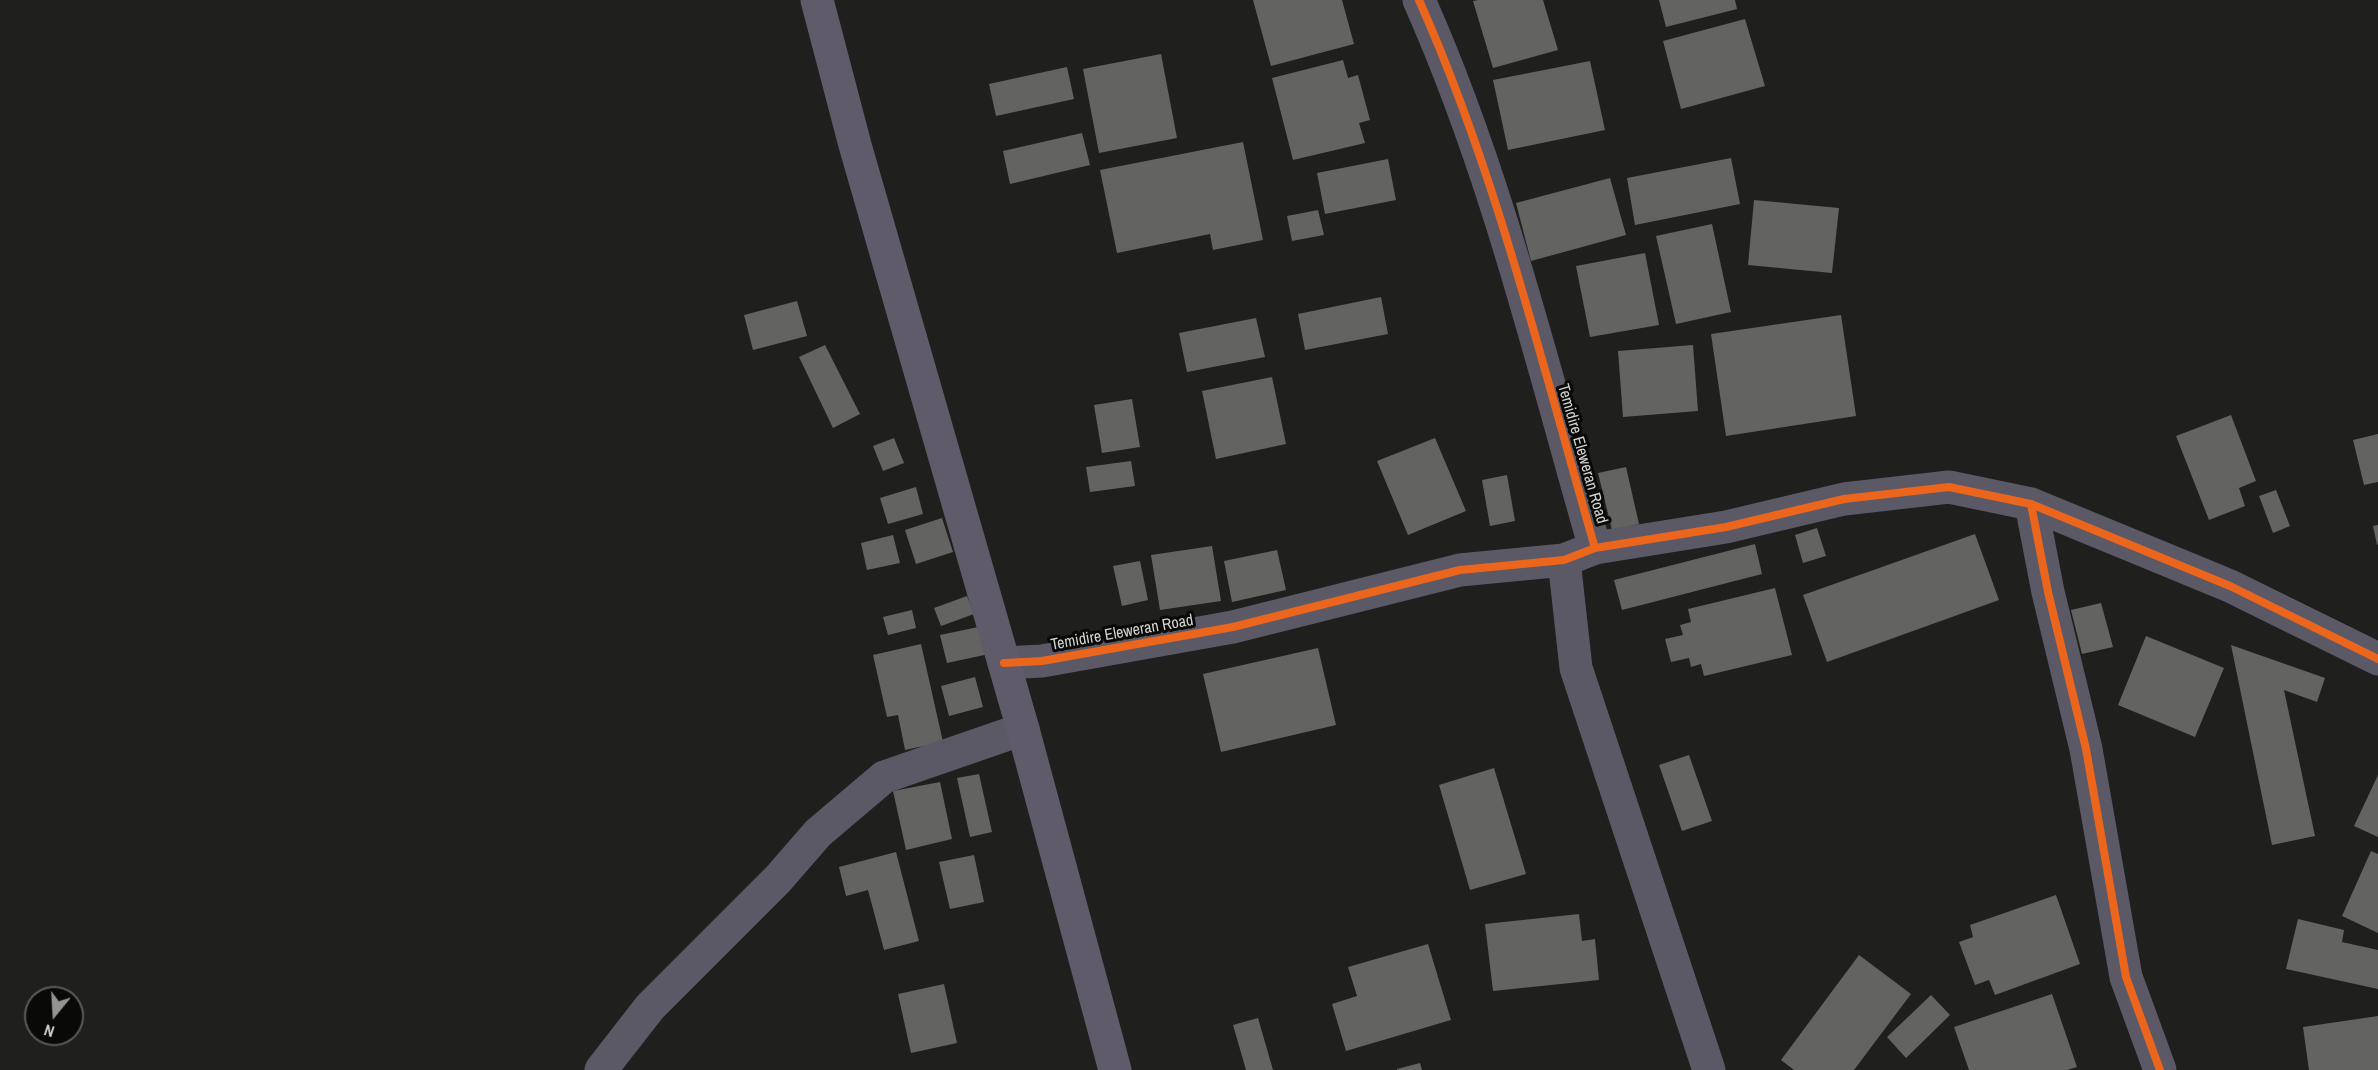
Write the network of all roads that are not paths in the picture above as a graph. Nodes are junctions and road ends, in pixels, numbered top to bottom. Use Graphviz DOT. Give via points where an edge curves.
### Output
graph roads {
  1 [pos="817,0"];
  2 [pos="1419,0"];
  3 [pos="2031,504"];
  4 [pos="1595,548"];
  5 [pos="1564,560"];
  6 [pos="2378,659"];
  7 [pos="1004,663"];
  8 [pos="1023,729"];
  9 [pos="601,1070"];
  10 [pos="1115,1070"];
  11 [pos="1709,1070"];
  12 [pos="2160,1070"];
  1 -- 7 [label="main road"];
  2 -- 4 [label="street, Temidire Eleweran Road" via="1466,116 1508,245"];
  3 -- 4 [label="street" via="1949,487 1844,500 1726,527"];
  3 -- 6 [label="street" via="2230,585"];
  3 -- 12 [label="street" via="2086,748 2126,976"];
  4 -- 5 [label="street, Temidire Eleweran Road"];
  5 -- 7 [label="street, Temidire Eleweran Road" via="1460,570 1233,627 1042,661"];
  5 -- 11 [label="street" via="1576,668"];
  7 -- 8 [label="main road"];
  8 -- 9 [label="street" via="884,777 818,833 778,879 650,1007"];
  8 -- 10 [label="main road"];
}
